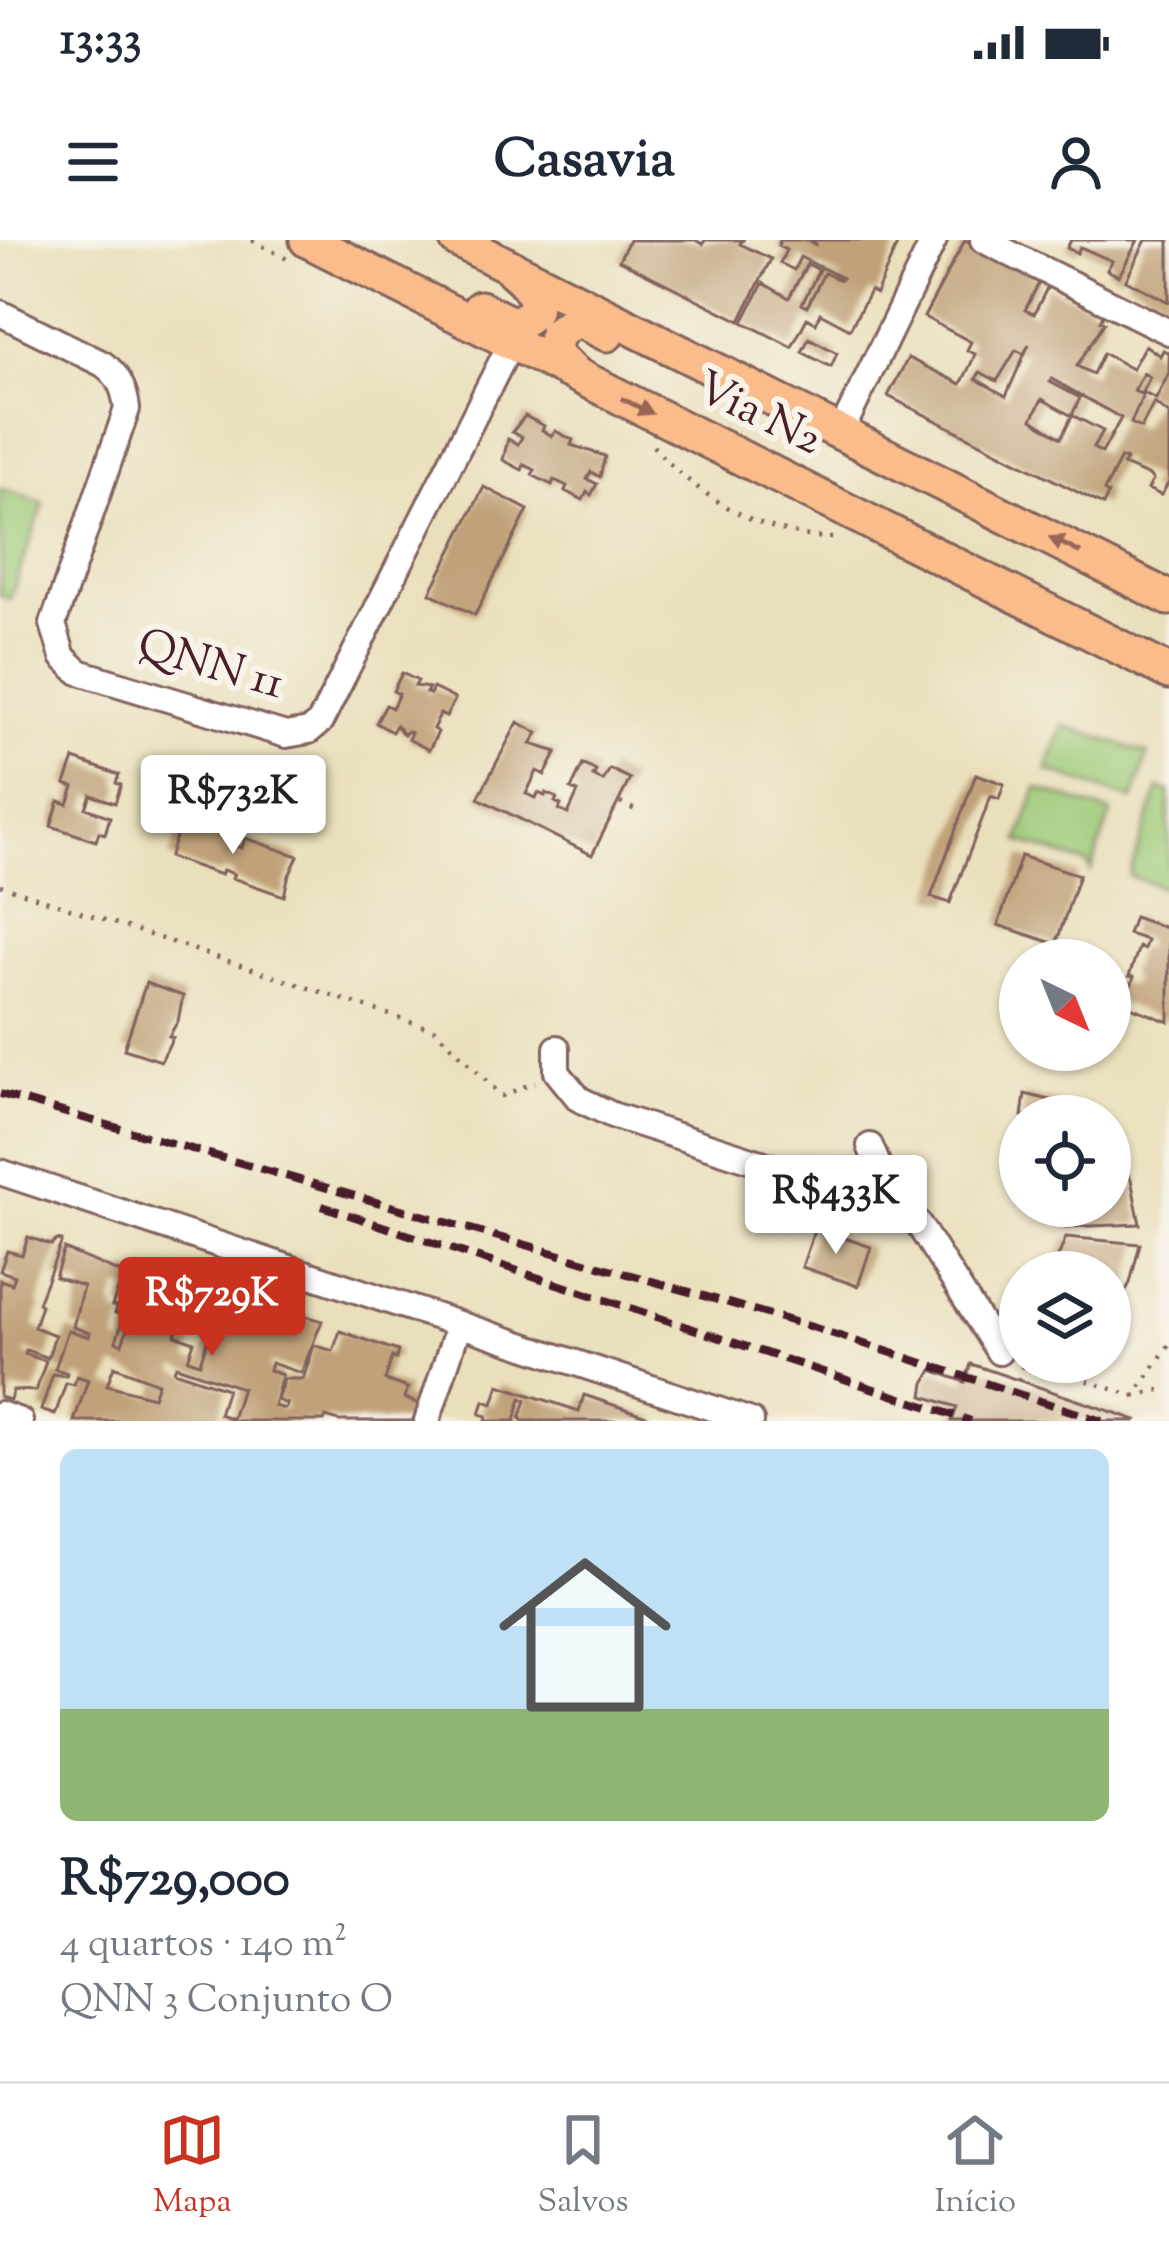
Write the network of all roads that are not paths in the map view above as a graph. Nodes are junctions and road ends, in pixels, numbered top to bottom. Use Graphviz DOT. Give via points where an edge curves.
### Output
graph roads {
  1 [pos="307,240"];
  2 [pos="338,240"];
  3 [pos="458,240"];
  4 [pos="934,240"];
  5 [pos="983,240"];
  6 [pos="506,265"];
  7 [pos="0,313"];
  8 [pos="516,332"];
  9 [pos="1169,332"];
  10 [pos="584,380"];
  11 [pos="835,429"];
  12 [pos="1015,593"];
  13 [pos="1169,598"];
  14 [pos="1169,654"];
  15 [pos="1169,672"];
  16 [pos="557,1060"];
  17 [pos="870,1146"];
  18 [pos="0,1172"];
  19 [pos="898,1213"];
  20 [pos="458,1324"];
  21 [pos="999,1352"];
  22 [pos="0,1414"];
  23 [pos="20,1421"];
  24 [pos="427,1421"];
  25 [pos="751,1421"];
  1 -- 8 [label="main road, Via N2"];
  2 -- 8 [label="main road"];
  3 -- 6 [label="main road"];
  4 -- 11 [label="street"];
  5 -- 9 [label="street"];
  6 -- 8 [label="main road" via="535,294"];
  6 -- 11 [label="main road"];
  7 -- 8 [label="street, QNN 11" via="103,364 126,395 53,624 63,657 80,673 286,735 320,722"];
  8 -- 10 [label="main road, Via N2"];
  10 -- 11 [label="main road" via="554,355 556,334 577,319 732,397"];
  10 -- 12 [label="main road, Via N2, one-way"];
  13 -- 11 [label="main road, one-way"];
  12 -- 14 [label="main road"];
  12 -- 15 [label="main road, Via N2"];
  16 -- 19 [label="street" via="579,1099 612,1114"];
  17 -- 19 [label="street"];
  18 -- 20 [label="street"];
  19 -- 21 [label="street" via="917,1222"];
  20 -- 24 [label="street"];
  20 -- 25 [label="street"];
  22 -- 23 [label="street"];
}
